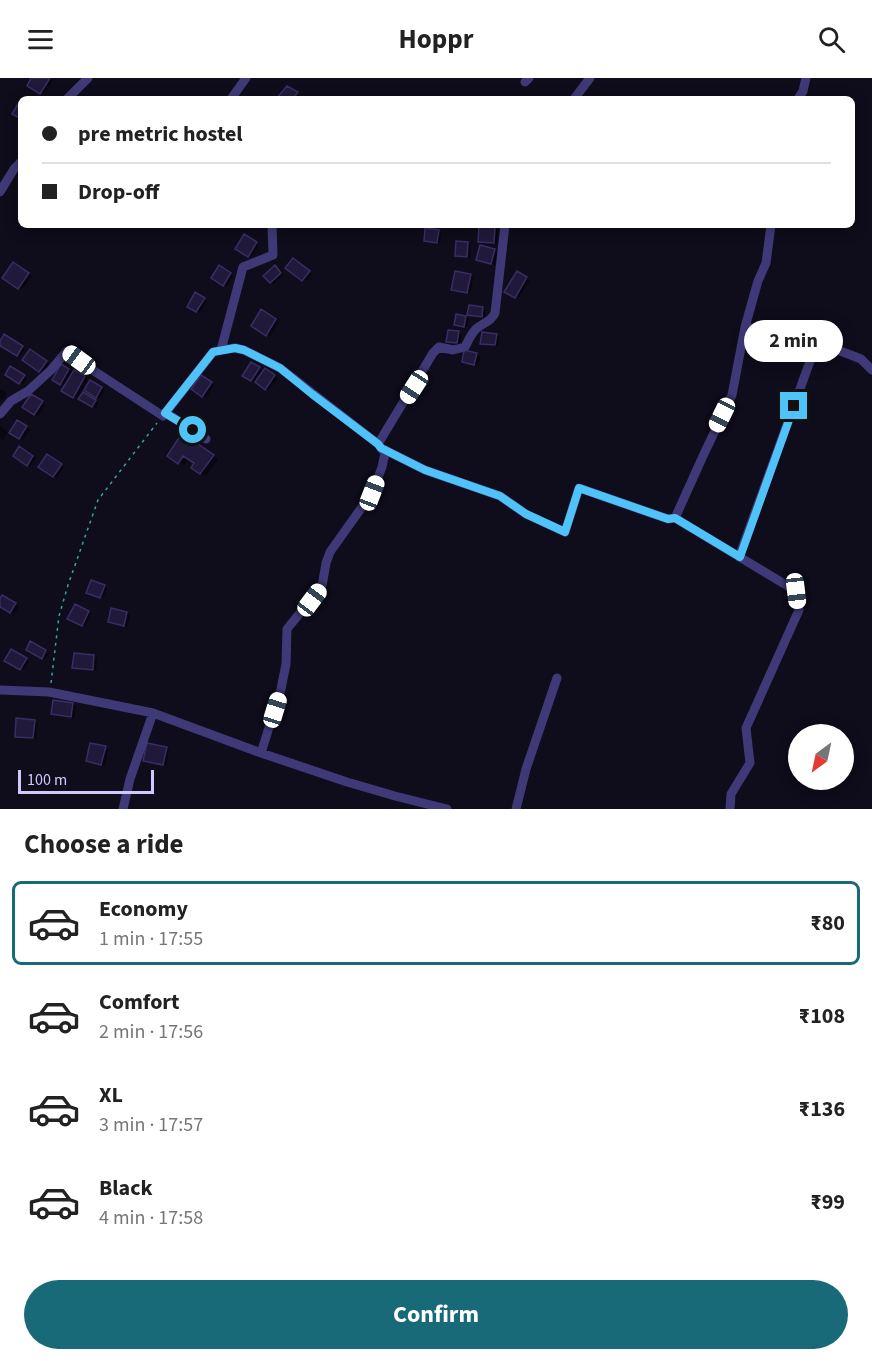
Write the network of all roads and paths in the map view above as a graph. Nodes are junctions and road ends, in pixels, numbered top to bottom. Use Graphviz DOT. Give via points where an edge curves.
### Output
graph roads {
  1 [pos="88,78"];
  2 [pos="246,78"];
  3 [pos="590,78"];
  4 [pos="806,78"];
  5 [pos="70,96"];
  6 [pos="233,96"];
  7 [pos="576,96"];
  8 [pos="800,96"];
  9 [pos="18,165"];
  10 [pos="0,192"];
  11 [pos="272,228"];
  12 [pos="505,228"];
  13 [pos="771,228"];
  14 [pos="745,327"];
  15 [pos="817,342"];
  16 [pos="221,350"];
  17 [pos="872,370"];
  18 [pos="0,414"];
  19 [pos="164,414"];
  20 [pos="206,439"];
  21 [pos="380,446"];
  22 [pos="675,518"];
  23 [pos="740,557"];
  24 [pos="556,678"];
  25 [pos="0,690"];
  26 [pos="49,692"];
  27 [pos="153,713"];
  28 [pos="261,753"];
  29 [pos="123,809"];
  30 [pos="447,809"];
  31 [pos="516,809"];
  32 [pos="730,809"];
  1 -- 5 [label="street"];
  2 -- 6 [label="street"];
  3 -- 7 [label="street"];
  4 -- 8 [label="street"];
  9 -- 10 [label="street"];
  11 -- 16 [label="street" via="273,255 243,267"];
  12 -- 21 [label="street" via="493,317 471,334 465,347 439,347 433,353"];
  13 -- 14 [label="street" via="766,263"];
  14 -- 15 [label="street"];
  14 -- 22 [label="street" via="732,394"];
  15 -- 17 [label="street" via="861,359"];
  15 -- 23 [label="street"];
  16 -- 19 [label="street" via="213,352"];
  16 -- 21 [label="street" via="244,350 280,368"];
  18 -- 19 [label="street" via="67,351"];
  19 -- 20 [label="street"];
  19 -- 26 [label="path" via="98,500 59,616"];
  21 -- 22 [label="street" via="425,470 500,496 526,514 565,532 579,488 668,519"];
  21 -- 28 [label="street" via="385,453 372,493 330,552 322,586 287,629 281,689"];
  22 -- 23 [label="street"];
  23 -- 32 [label="street" via="796,591 799,610 746,728 750,763 731,794"];
  24 -- 31 [label="street"];
  25 -- 26 [label="street"];
  26 -- 27 [label="street"];
  27 -- 28 [label="street"];
  27 -- 29 [label="street"];
  28 -- 30 [label="street"];
}
